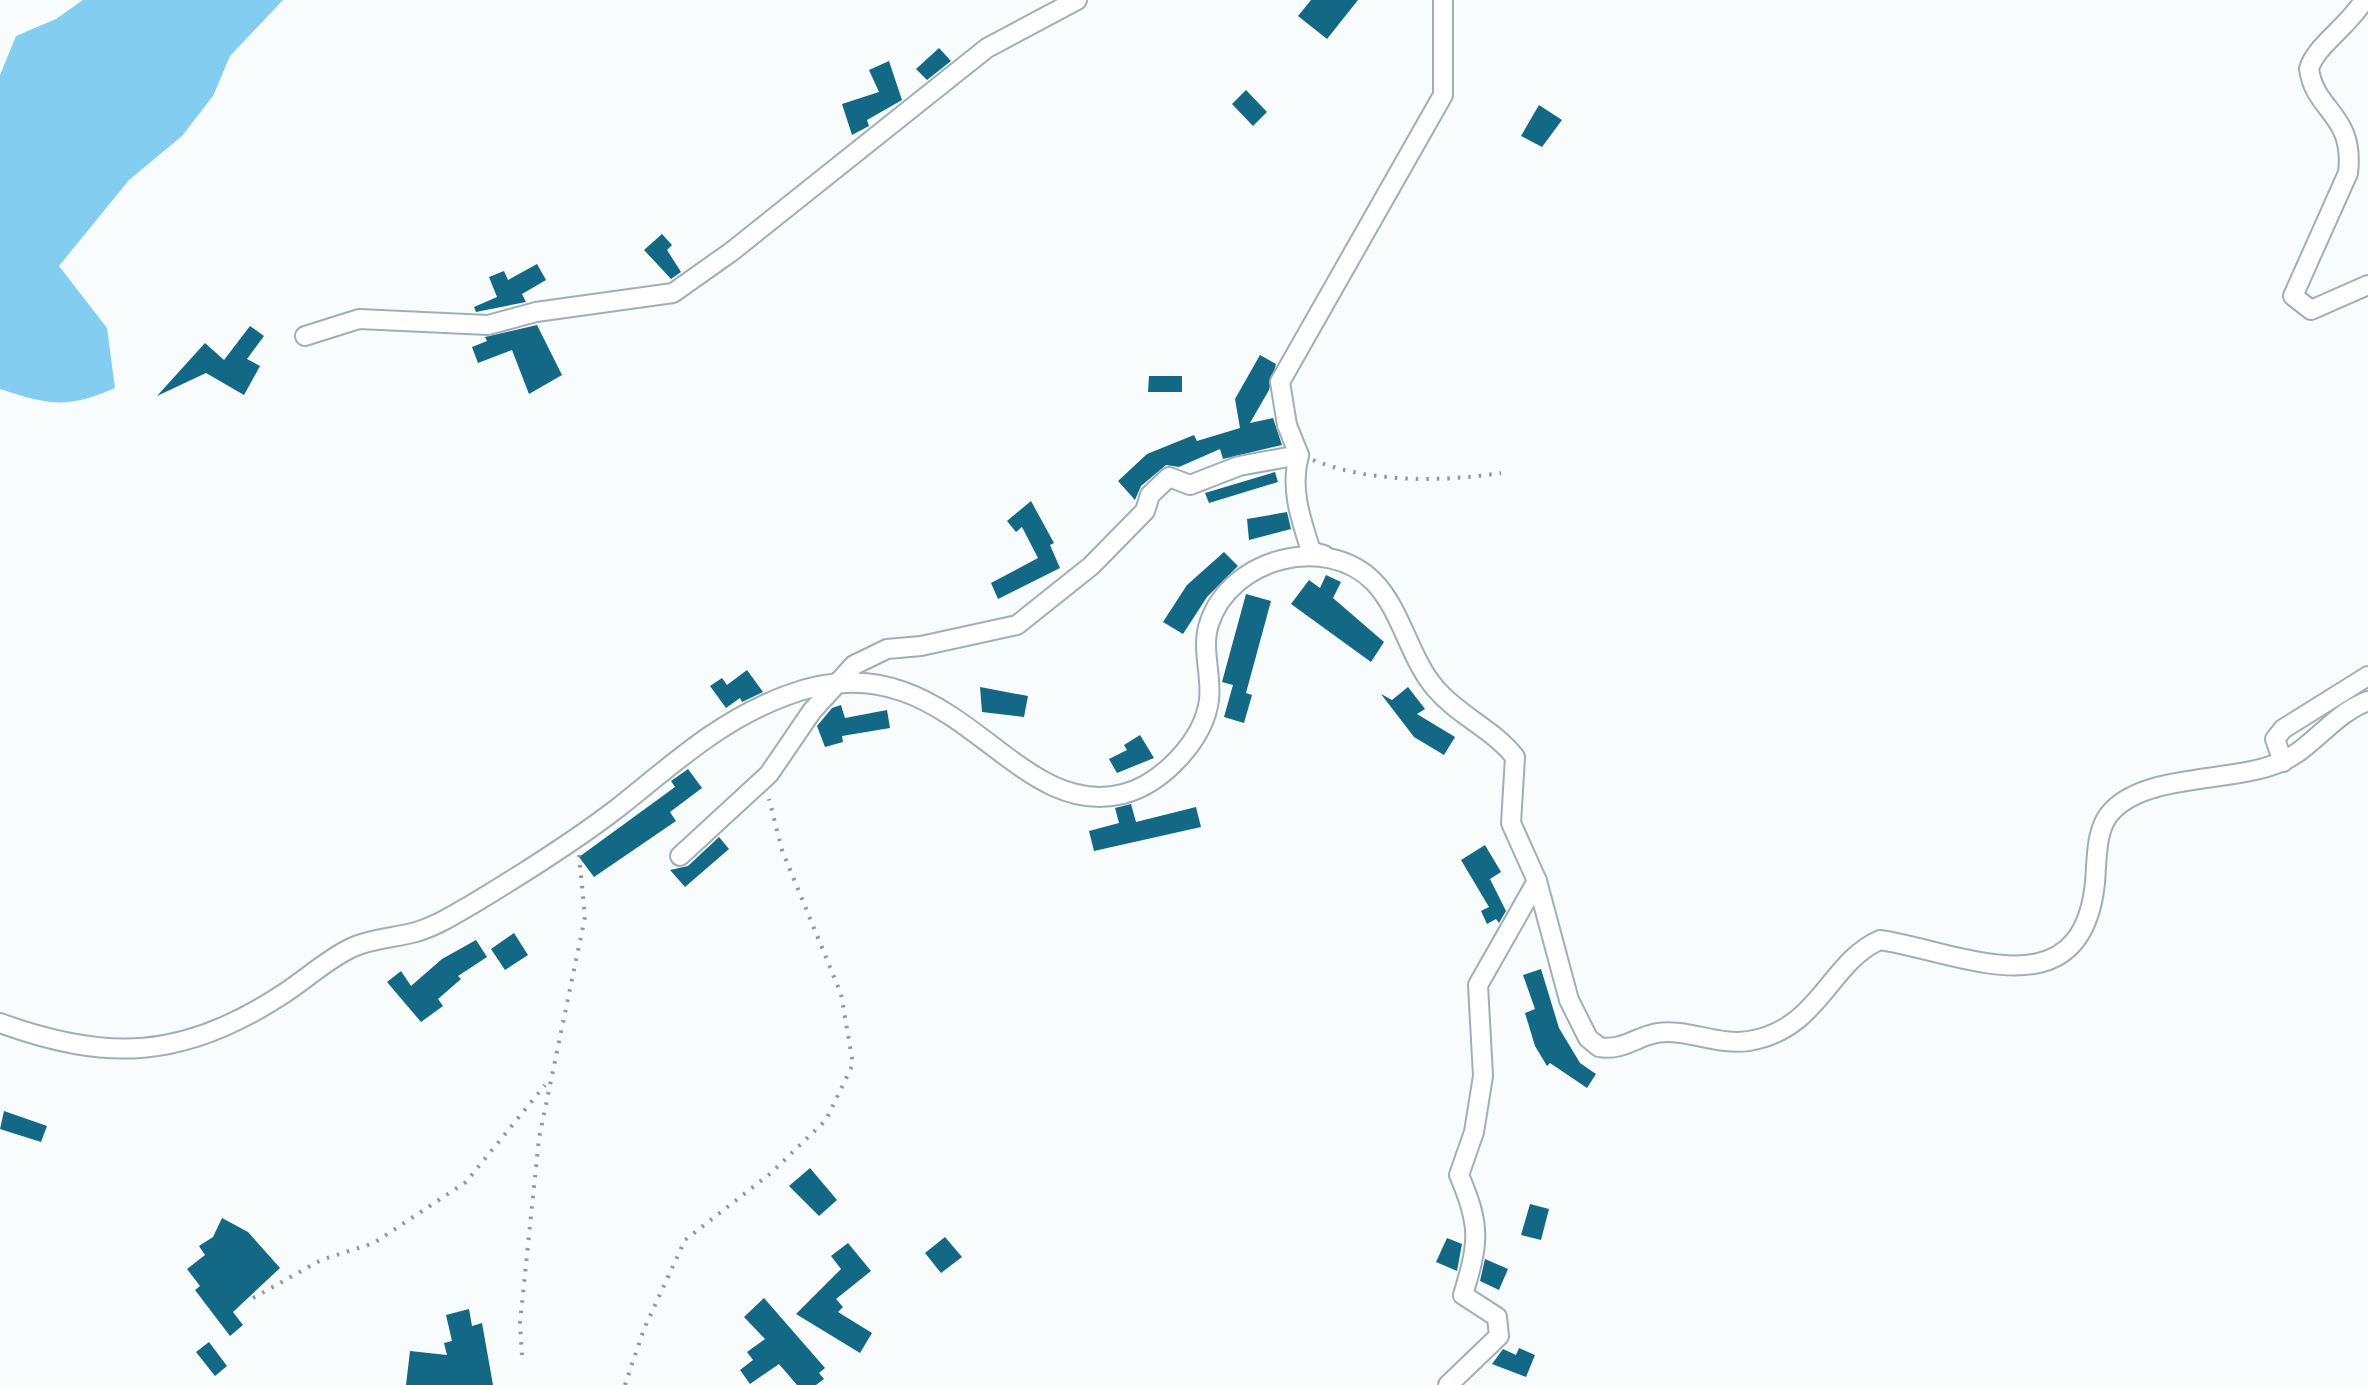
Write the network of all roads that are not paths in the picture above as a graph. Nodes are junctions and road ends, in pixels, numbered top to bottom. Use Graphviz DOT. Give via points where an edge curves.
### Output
graph roads {
  1 [pos="1077,0"];
  2 [pos="1444,0"];
  3 [pos="2364,0"];
  4 [pos="2368,286"];
  5 [pos="305,336"];
  6 [pos="1300,455"];
  7 [pos="1324,554"];
  8 [pos="2368,676"];
  9 [pos="844,679"];
  10 [pos="2368,701"];
  11 [pos="2283,762"];
  12 [pos="680,856"];
  13 [pos="1537,881"];
  14 [pos="0,1023"];
  15 [pos="1448,1385"];
  1 -- 5 [label="street" via="987,48 673,293 536,312 488,326 359,319"];
  2 -- 6 [label="street" via="1442,95 1280,382"];
  3 -- 4 [label="street" via="2350,23 2312,56 2309,69 2351,142 2350,156 2293,296 2312,310"];
  6 -- 7 [label="street" via="1292,476 1296,497 1311,551"];
  6 -- 9 [label="street" via="1239,466 1190,485 1169,477 1091,566 1017,625 886,648"];
  7 -- 9 [label="street" via="1273,563 1232,587 1208,626 1209,702 1202,722 1156,779 1113,796 1084,796 1056,786 920,697 886,683"];
  7 -- 13 [label="street" via="1375,583 1424,675 1515,757 1511,823"];
  8 -- 11 [label="street" via="2283,729 2275,739"];
  9 -- 12 [label="street" via="769,774"];
  9 -- 14 [label="street" via="731,720 578,835 443,921 348,949 233,1026 161,1048 88,1049"];
  10 -- 11 [label="street"];
  11 -- 13 [label="street" via="2155,789 2113,810 2098,849 2091,912 2059,956 2030,966 1970,963 1880,940 1852,956 1824,998 1801,1016 1747,1042 1658,1032 1627,1046 1598,1047 1569,1000"];
  13 -- 15 [label="street" via="1478,985 1483,1076 1459,1175 1479,1242 1464,1295 1497,1317 1499,1336"];
}
